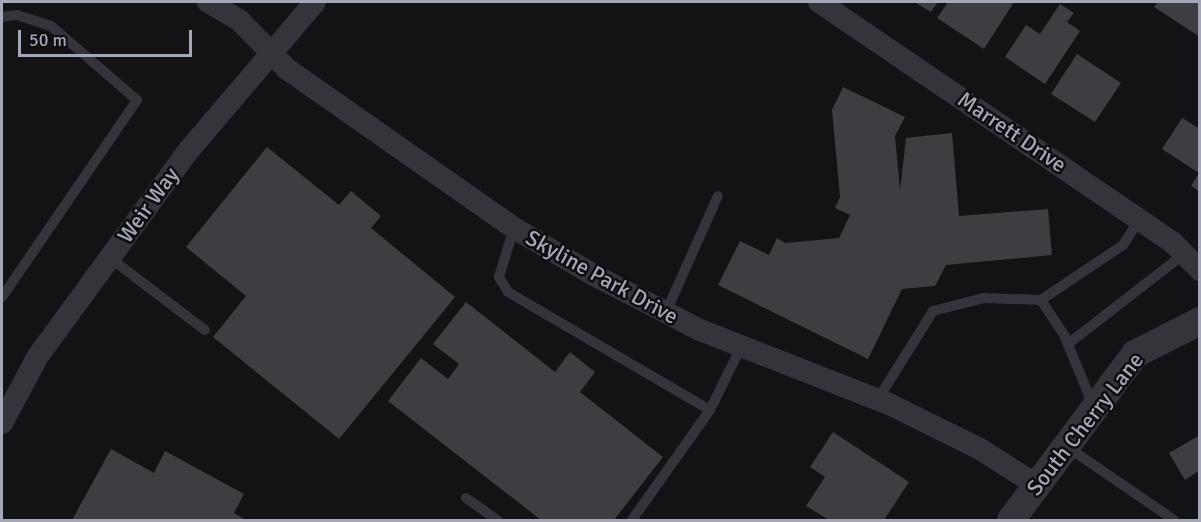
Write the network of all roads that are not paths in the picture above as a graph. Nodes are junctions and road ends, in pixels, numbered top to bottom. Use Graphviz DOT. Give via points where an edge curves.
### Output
graph roads {
  1 [pos="208,2"];
  2 [pos="315,2"];
  3 [pos="819,2"];
  4 [pos="2,17"];
  5 [pos="270,53"];
  6 [pos="718,196"];
  7 [pos="1139,220"];
  8 [pos="514,228"];
  9 [pos="110,258"];
  10 [pos="1192,262"];
  11 [pos="2,297"];
  12 [pos="1041,300"];
  13 [pos="666,312"];
  14 [pos="1200,321"];
  15 [pos="205,330"];
  16 [pos="1068,344"];
  17 [pos="742,345"];
  18 [pos="878,399"];
  19 [pos="1094,408"];
  20 [pos="710,410"];
  21 [pos="3,414"];
  22 [pos="1065,446"];
  23 [pos="1035,484"];
  24 [pos="466,498"];
  25 [pos="498,520"];
  26 [pos="632,520"];
  27 [pos="1011,520"];
  28 [pos="1174,520"];
  1 -- 5 [label="street, Skyline Park Drive" via="239,20"];
  2 -- 5 [label="street, Weir Way"];
  3 -- 7 [label="street, Marrett Drive"];
  4 -- 11 [label="lane" via="17,15 51,27 137,100"];
  5 -- 8 [label="street, Skyline Park Drive"];
  5 -- 9 [label="street, Weir Way"];
  6 -- 13 [label="lane"];
  7 -- 10 [label="street, Marrett Drive"];
  7 -- 12 [label="lane" via="1123,244"];
  8 -- 13 [label="street, Skyline Park Drive"];
  8 -- 20 [label="lane" via="499,277 508,292"];
  9 -- 15 [label="lane"];
  9 -- 21 [label="street, Weir Way" via="38,356"];
  10 -- 16 [label="lane"];
  12 -- 16 [label="lane"];
  12 -- 18 [label="lane" via="984,298 933,311"];
  13 -- 17 [label="street, Skyline Park Drive"];
  14 -- 19 [label="street, South Cherry Lane" via="1135,354"];
  16 -- 19 [label="lane"];
  17 -- 18 [label="street, Skyline Park Drive"];
  17 -- 20 [label="lane"];
  18 -- 23 [label="street, Skyline Park Drive" via="980,449"];
  19 -- 22 [label="street, South Cherry Lane"];
  20 -- 26 [label="lane"];
  22 -- 23 [label="street, South Cherry Lane"];
  22 -- 28 [label="lane"];
  23 -- 27 [label="street, South Cherry Lane"];
  24 -- 25 [label="lane"];
}
